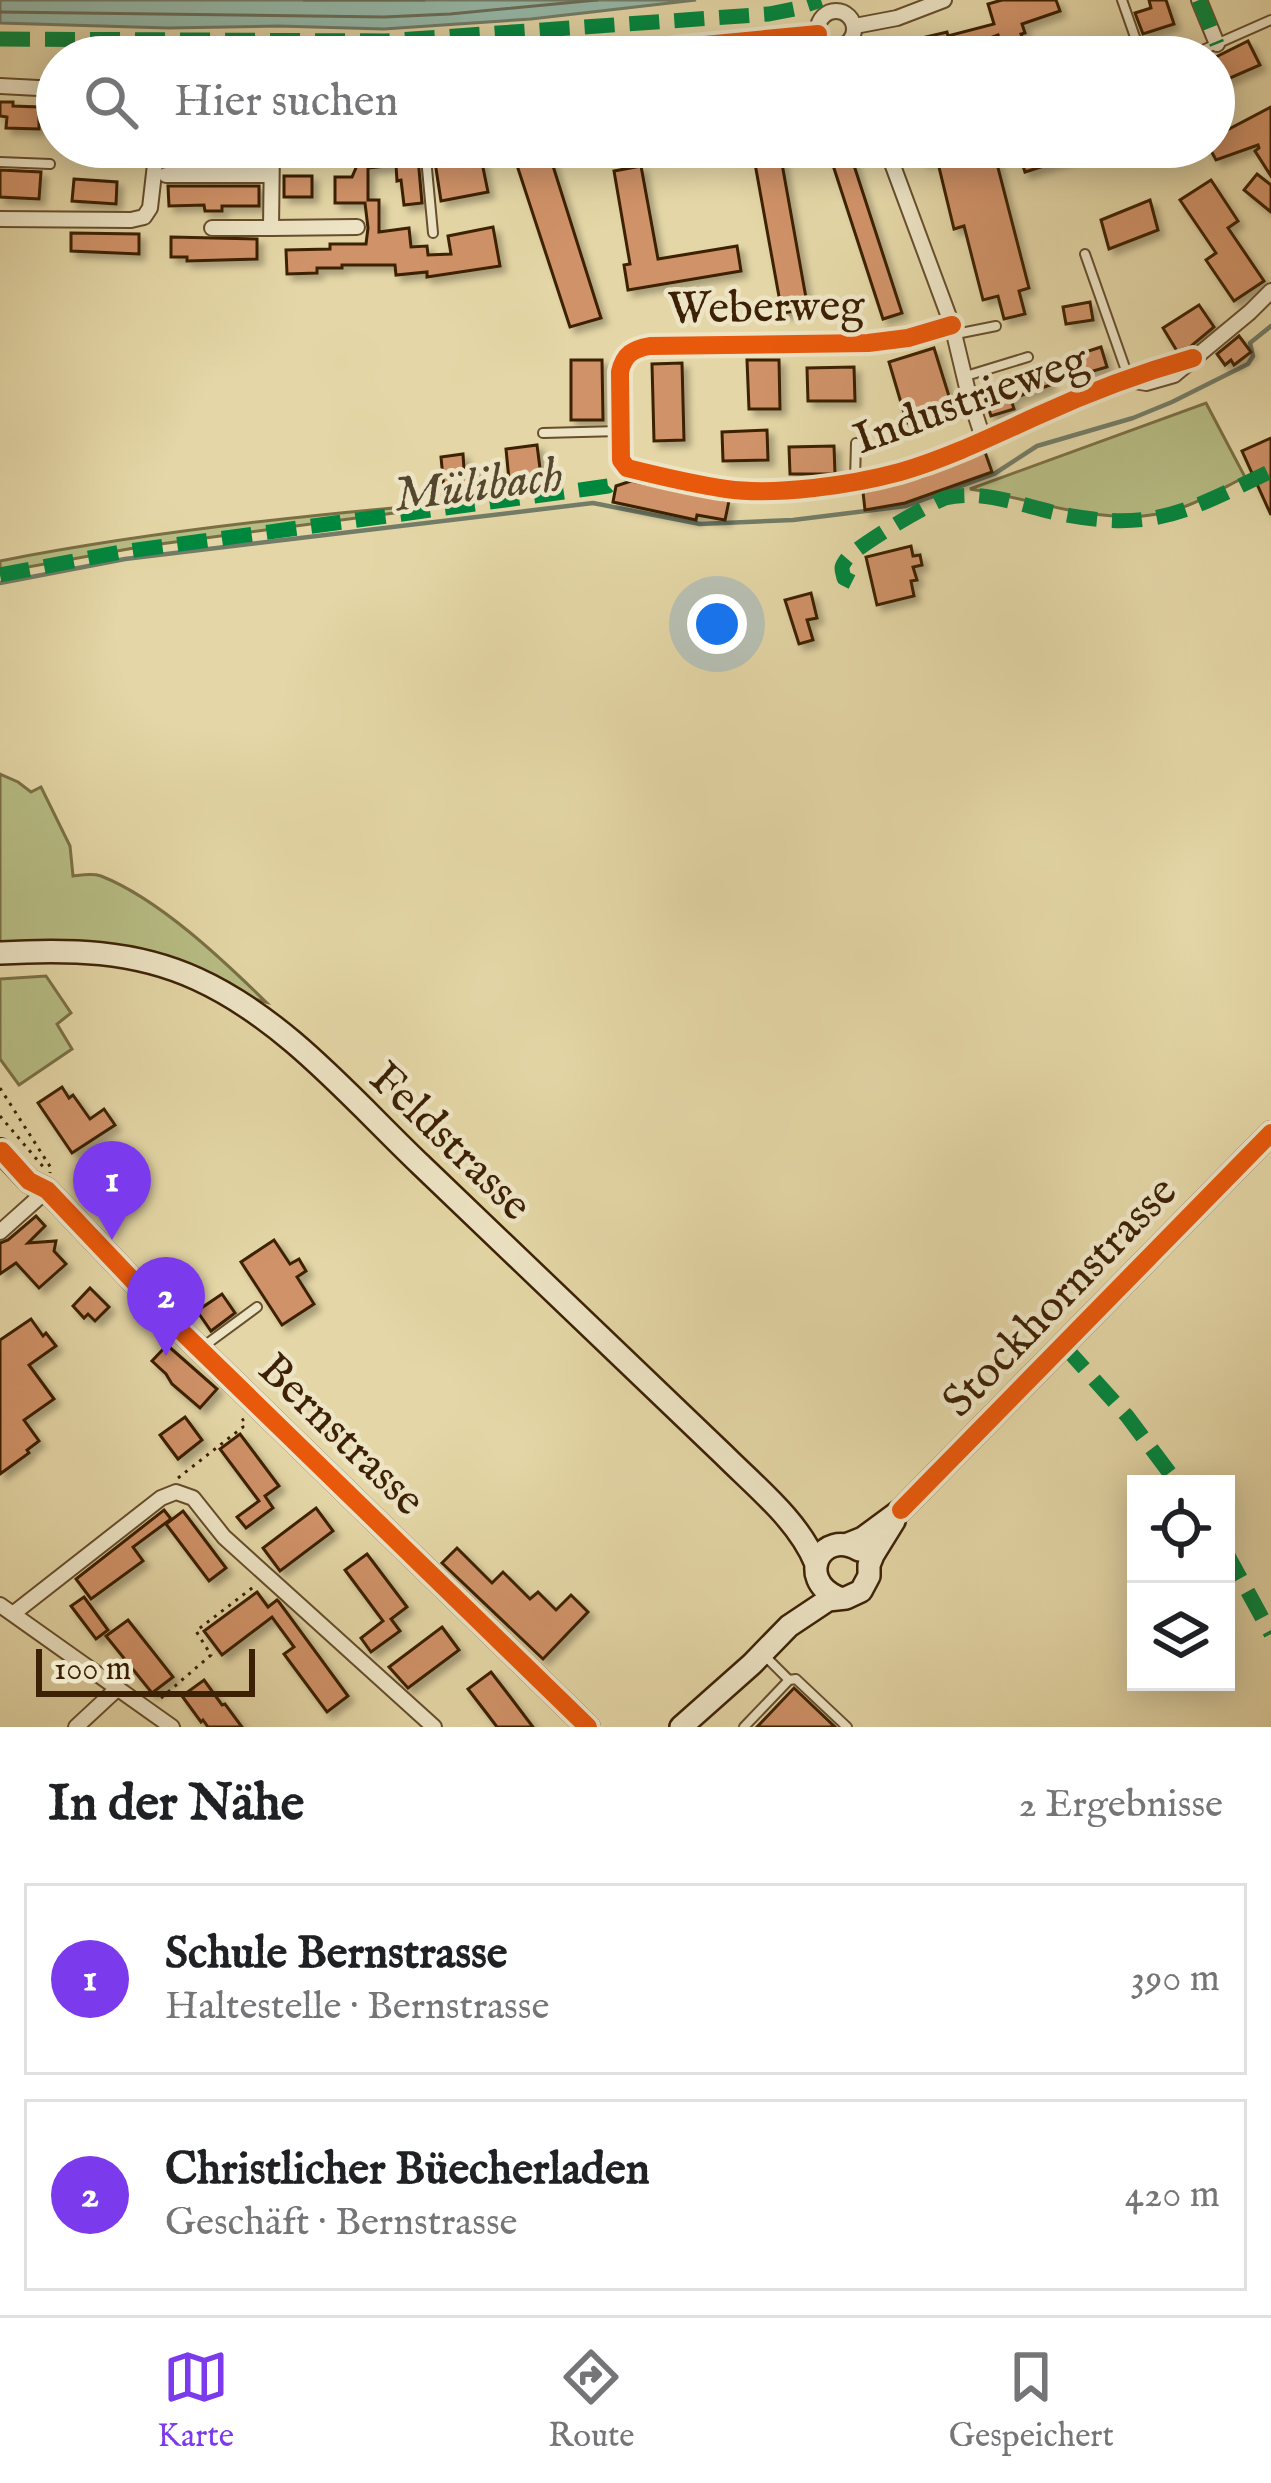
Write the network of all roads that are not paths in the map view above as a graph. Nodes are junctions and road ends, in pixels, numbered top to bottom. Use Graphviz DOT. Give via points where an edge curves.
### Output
graph roads {
  1 [pos="944,0"];
  2 [pos="1122,0"];
  3 [pos="1199,0"];
  4 [pos="823,7"];
  5 [pos="1271,20"];
  6 [pos="855,26"];
  7 [pos="818,34"];
  8 [pos="797,36"];
  9 [pos="853,36"];
  10 [pos="1135,36"];
  11 [pos="1213,36"];
  12 [pos="1234,36"];
  13 [pos="0,86"];
  14 [pos="36,88"];
  15 [pos="0,162"];
  16 [pos="36,163"];
  17 [pos="155,168"];
  18 [pos="271,168"];
  19 [pos="427,168"];
  20 [pos="894,168"];
  21 [pos="166,175"];
  22 [pos="271,175"];
  23 [pos="0,219"];
  24 [pos="357,227"];
  25 [pos="212,228"];
  26 [pos="271,228"];
  27 [pos="433,233"];
  28 [pos="1085,254"];
  29 [pos="1271,291"];
  30 [pos="996,326"];
  31 [pos="953,329"];
  32 [pos="1028,357"];
  33 [pos="964,377"];
  34 [pos="1129,380"];
  35 [pos="621,431"];
  36 [pos="543,433"];
  37 [pos="984,441"];
  38 [pos="856,442"];
  39 [pos="627,468"];
  40 [pos="855,481"];
  41 [pos="0,953"];
  42 [pos="1271,1133"];
  43 [pos="0,1146"];
  44 [pos="47,1190"];
  45 [pos="0,1232"];
  46 [pos="257,1307"];
  47 [pos="200,1349"];
  48 [pos="901,1510"];
  49 [pos="784,1515"];
  50 [pos="843,1544"];
  51 [pos="869,1565"];
  52 [pos="816,1571"];
  53 [pos="837,1598"];
  54 [pos="7,1609"];
  55 [pos="789,1626"];
  56 [pos="762,1653"];
  57 [pos="790,1680"];
  58 [pos="118,1688"];
  59 [pos="589,1725"];
  60 [pos="685,1726"];
  61 [pos="76,1727"];
  62 [pos="172,1727"];
  63 [pos="434,1727"];
  64 [pos="744,1727"];
  65 [pos="847,1727"];
  1 -- 6 [label="street"];
  2 -- 10 [label="lane"];
  3 -- 11 [label="street"];
  4 -- 6 [label="street" via="844,12"];
  4 -- 7 [label="street"];
  5 -- 12 [label="lane"];
  6 -- 9 [label="street"];
  7 -- 8 [label="street"];
  13 -- 14 [label="street"];
  15 -- 16 [label="lane"];
  17 -- 23 [label="street" via="144,217"];
  18 -- 22 [label="street"];
  19 -- 27 [label="lane"];
  20 -- 31 [label="street, Weberweg"];
  21 -- 22 [label="street"];
  22 -- 26 [label="street"];
  24 -- 26 [label="street"];
  25 -- 26 [label="street"];
  28 -- 34 [label="lane"];
  29 -- 34 [label="street, Industrieweg" via="1193,358"];
  30 -- 31 [label="lane"];
  31 -- 33 [label="street, Weberweg"];
  31 -- 35 [label="street, Weberweg" via="868,343 637,348 620,372"];
  32 -- 33 [label="lane"];
  33 -- 37 [label="street, Weberweg"];
  34 -- 37 [label="street, Industrieweg"];
  35 -- 36 [label="lane"];
  35 -- 39 [label="street, Weberweg"];
  37 -- 40 [label="street, Industrieweg"];
  38 -- 40 [label="lane"];
  39 -- 40 [label="street, Industrieweg" via="751,491"];
  41 -- 49 [label="main road, Feldstrasse" via="128,957 196,979 253,1011"];
  42 -- 48 [label="main road, Stockhornstrasse"];
  43 -- 44 [label="main road, Bernstrasse"];
  44 -- 45 [label="street"];
  44 -- 47 [label="main road, Bernstrasse"];
  46 -- 47 [label="lane"];
  47 -- 59 [label="main road, Bernstrasse"];
  48 -- 50 [label="main road, Stockhornstrasse"];
  48 -- 51 [label="main road, Stockhornstrasse"];
  49 -- 50 [label="main road, Feldstrasse"];
  49 -- 52 [label="main road, Feldstrasse"];
  50 -- 51 [label="main road"];
  50 -- 52 [label="main road" via="824,1551"];
  51 -- 53 [label="main road" via="861,1591"];
  52 -- 53 [label="main road"];
  52 -- 55 [label="main road"];
  53 -- 55 [label="main road"];
  54 -- 58 [label="street"];
  54 -- 63 [label="street" via="176,1492 193,1498 224,1537"];
  55 -- 56 [label="main road"];
  56 -- 57 [label="lane"];
  56 -- 60 [label="main road"];
  57 -- 64 [label="lane"];
  57 -- 65 [label="lane"];
  58 -- 61 [label="street"];
  58 -- 62 [label="street"];
}
